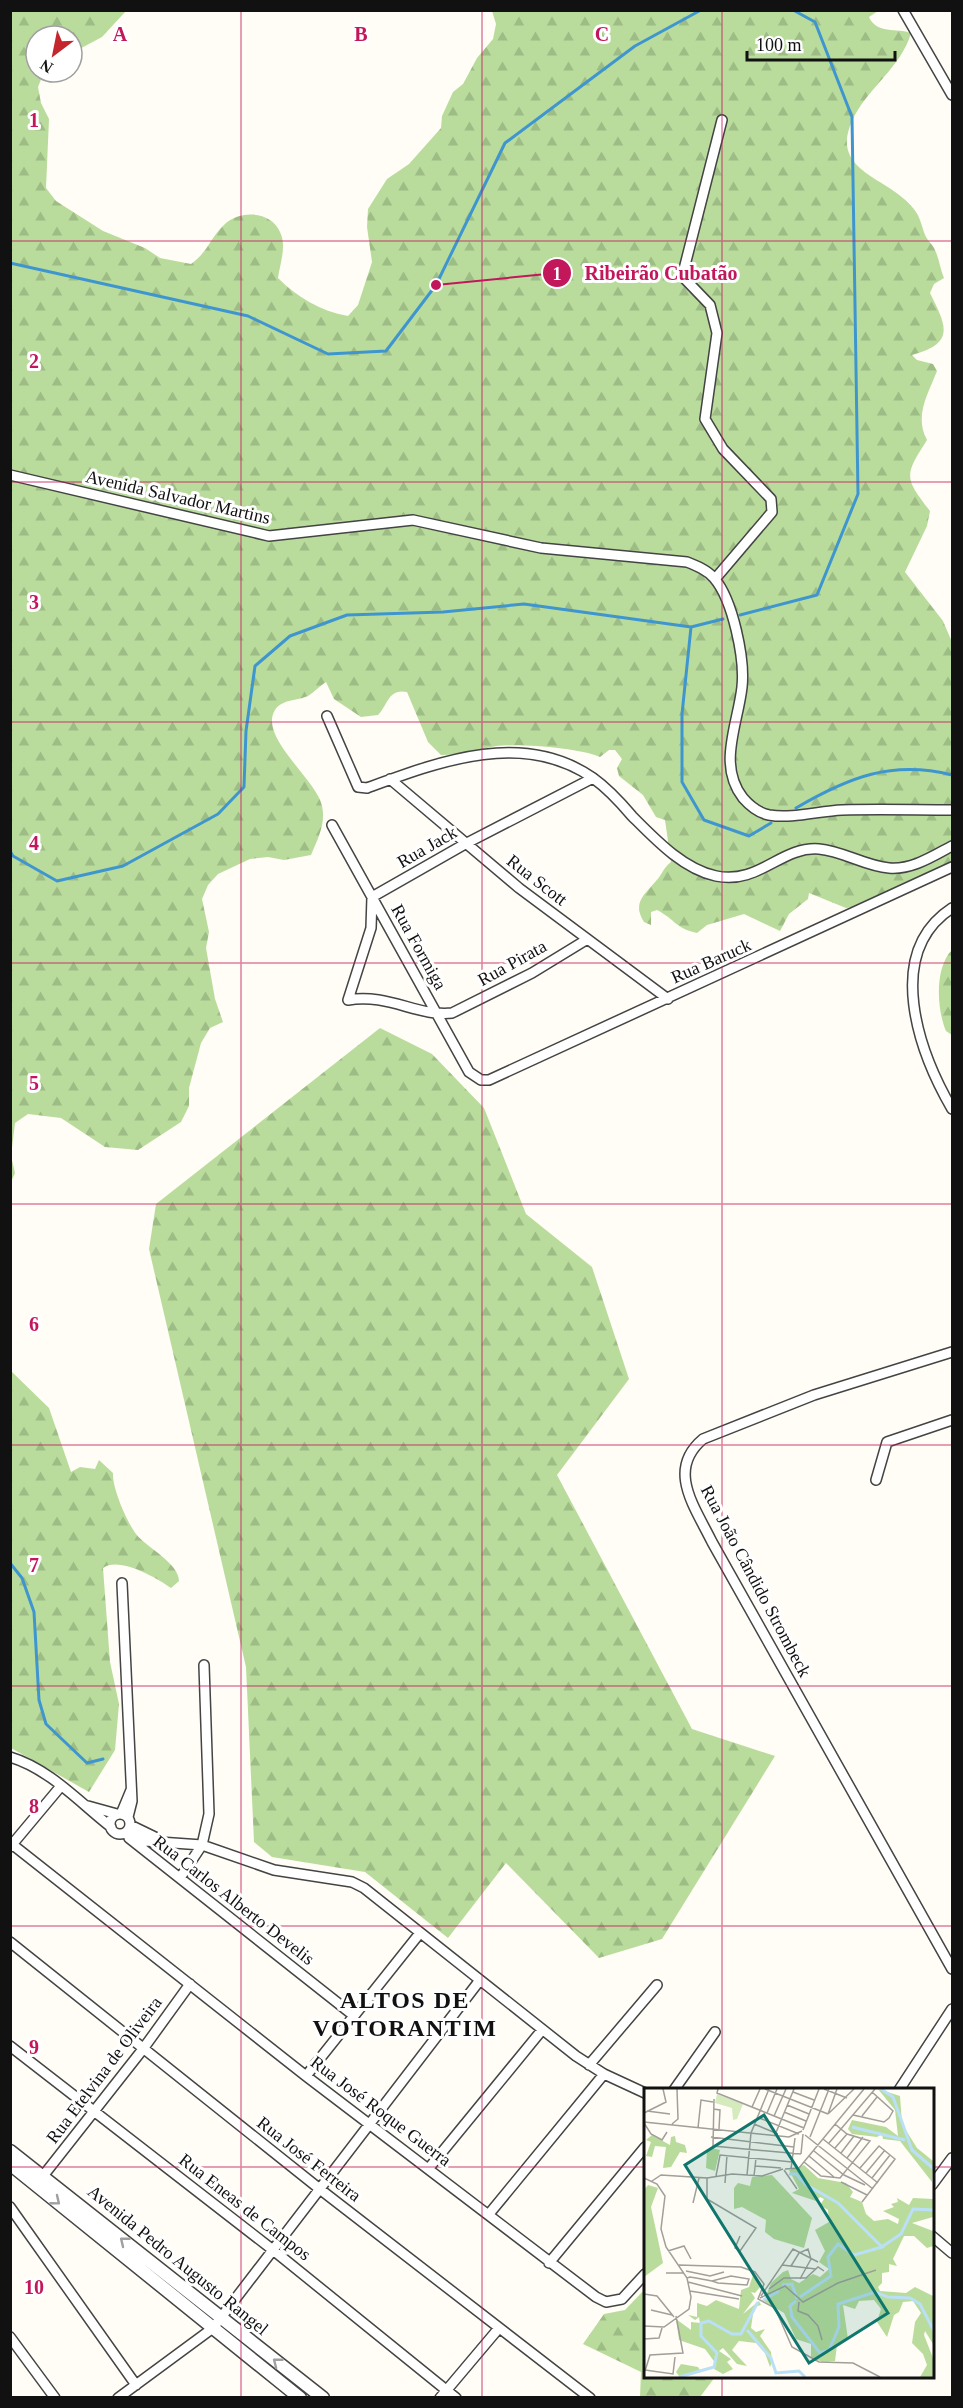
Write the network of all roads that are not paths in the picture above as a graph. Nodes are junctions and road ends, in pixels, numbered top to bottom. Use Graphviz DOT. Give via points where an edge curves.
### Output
graph roads {
  1 [pos="903,10"];
  2 [pos="952,95"];
  3 [pos="722,120"];
  4 [pos="10,475"];
  5 [pos="716,579"];
  6 [pos="327,716"];
  7 [pos="593,778"];
  8 [pos="390,779"];
  9 [pos="952,810"];
  10 [pos="332,825"];
  11 [pos="465,844"];
  12 [pos="952,846"];
  13 [pos="952,867"];
  14 [pos="372,897"];
  15 [pos="952,908"];
  16 [pos="586,940"];
  17 [pos="668,999"];
  18 [pos="436,1012"];
  19 [pos="481,1080"];
  20 [pos="952,1109"];
  21 [pos="952,1352"];
  22 [pos="952,1420"];
  23 [pos="876,1480"];
  24 [pos="122,1583"];
  25 [pos="204,1665"];
  26 [pos="10,1757"];
  27 [pos="61,1786"];
  28 [pos="88,1806"];
  29 [pos="124,1822"];
  30 [pos="111,1827"];
  31 [pos="202,1845"];
  32 [pos="12,1846"];
  33 [pos="180,1878"];
  34 [pos="420,1934"];
  35 [pos="10,1942"];
  36 [pos="952,1969"];
  37 [pos="480,1980"];
  38 [pos="190,1984"];
  39 [pos="657,1985"];
  40 [pos="952,2009"];
  41 [pos="353,2015"];
  42 [pos="542,2030"];
  43 [pos="715,2032"];
  44 [pos="10,2046"];
  45 [pos="143,2049"];
  46 [pos="590,2065"];
  47 [pos="604,2074"];
  48 [pos="306,2076"];
  49 [pos="675,2088"];
  50 [pos="900,2088"];
  51 [pos="644,2093"];
  52 [pos="93,2112"];
  53 [pos="371,2123"];
  54 [pos="644,2148"];
  55 [pos="10,2151"];
  56 [pos="952,2158"];
  57 [pos="429,2168"];
  58 [pos="13,2169"];
  59 [pos="44,2176"];
  60 [pos="933,2184"];
  61 [pos="321,2190"];
  62 [pos="10,2208"];
  63 [pos="489,2214"];
  64 [pos="933,2237"];
  65 [pos="273,2250"];
  66 [pos="952,2253"];
  67 [pos="549,2263"];
  68 [pos="644,2275"];
  69 [pos="217,2323"];
  70 [pos="499,2328"];
  71 [pos="10,2337"];
  72 [pos="135,2385"];
  73 [pos="443,2393"];
  74 [pos="55,2397"];
  75 [pos="118,2397"];
  76 [pos="300,2397"];
  77 [pos="323,2397"];
  78 [pos="456,2397"];
  79 [pos="590,2397"];
  1 -- 2 [label="street"];
  3 -- 5 [label="street" via="683,273 710,305 717,333 705,419 723,449 774,506"];
  4 -- 5 [label="street, Avenida Salvador Martins" via="269,536 413,520 541,548 687,562"];
  5 -- 9 [label="street" via="742,659 730,771 736,789 748,803 771,815 843,810"];
  6 -- 8 [label="street" via="354,784 367,788"];
  7 -- 8 [label="street" via="544,758 500,751 440,762"];
  7 -- 11 [label="street, Rua Jack"];
  7 -- 12 [label="street" via="677,857 716,876 749,875 808,848 894,868 915,864"];
  8 -- 11 [label="street, Rua Scott"];
  10 -- 14 [label="street, Rua Formiga"];
  11 -- 14 [label="street, Rua Jack"];
  11 -- 16 [label="street, Rua Scott"];
  13 -- 17 [label="street, Rua Baruck"];
  14 -- 18 [label="street, Rua Formiga"];
  14 -- 18 [label="street, Rua Pirata" via="371,928 348,1000 376,997"];
  15 -- 20 [label="street" via="926,933 915,957 913,992 926,1056"];
  16 -- 17 [label="street, Rua Scott"];
  16 -- 18 [label="street, Rua Pirata" via="464,1008 452,1013"];
  17 -- 19 [label="street, Rua Baruck" via="489,1080"];
  18 -- 19 [label="street, Rua Formiga" via="469,1072"];
  21 -- 36 [label="street, Rua João Cândido Strombeck" via="814,1395 703,1439 690,1450 684,1467 687,1488 712,1542"];
  22 -- 23 [label="street" via="887,1442"];
  24 -- 29 [label="street" via="130,1790"];
  25 -- 31 [label="street" via="210,1814"];
  26 -- 27 [label="street"];
  27 -- 28 [label="street"];
  27 -- 32 [label="street"];
  28 -- 29 [label="street, Rua Carlos Alberto Develis"];
  28 -- 30 [label="street"];
  29 -- 30 [label="street"];
  29 -- 30 [label="street" via="111,1820"];
  29 -- 31 [label="street" via="145,1841"];
  29 -- 33 [label="street, Rua Carlos Alberto Develis"];
  31 -- 33 [label="street"];
  31 -- 34 [label="street" via="293,1875 352,1882"];
  32 -- 38 [label="street, Rua José Roque Guerra"];
  33 -- 41 [label="street, Rua Carlos Alberto Develis"];
  34 -- 37 [label="street"];
  34 -- 41 [label="street"];
  35 -- 45 [label="street, Rua José Ferreira"];
  37 -- 42 [label="street"];
  37 -- 53 [label="street"];
  38 -- 45 [label="street, Rua Etelvina de Oliveira"];
  38 -- 48 [label="street, Rua José Roque Guerra"];
  39 -- 46 [label="street"];
  40 -- 50 [label="street"];
  41 -- 48 [label="street"];
  42 -- 46 [label="street"];
  42 -- 57 [label="street"];
  43 -- 49 [label="street"];
  44 -- 52 [label="street, Rua Eneas de Campos"];
  45 -- 52 [label="street, Rua Etelvina de Oliveira"];
  45 -- 61 [label="street, Rua José Ferreira"];
  46 -- 47 [label="street"];
  47 -- 51 [label="street"];
  47 -- 63 [label="street"];
  48 -- 53 [label="street, Rua José Roque Guerra"];
  52 -- 59 [label="street, Rua Etelvina de Oliveira"];
  52 -- 65 [label="street, Rua Eneas de Campos"];
  53 -- 57 [label="street, Rua José Roque Guerra"];
  53 -- 61 [label="street"];
  54 -- 67 [label="street"];
  55 -- 59 [label="street, Avenida Pedro Augusto Rangel"];
  56 -- 60 [label="street"];
  57 -- 63 [label="street, Rua José Roque Guerra"];
  58 -- 69 [label="street, Avenida Pedro Augusto Rangel, one-way"];
  69 -- 59 [label="street, Avenida Pedro Augusto Rangel, one-way"];
  61 -- 65 [label="street"];
  61 -- 70 [label="street, Rua José Ferreira"];
  62 -- 72 [label="street"];
  63 -- 67 [label="street, Rua José Roque Guerra"];
  64 -- 66 [label="street"];
  65 -- 69 [label="street"];
  65 -- 73 [label="street, Rua Eneas de Campos"];
  67 -- 68 [label="street, Rua José Roque Guerra" via="606,2302 622,2299"];
  69 -- 72 [label="street"];
  69 -- 76 [label="street, Avenida Pedro Augusto Rangel"];
  77 -- 69 [label="street, Avenida Pedro Augusto Rangel, one-way"];
  70 -- 73 [label="street"];
  70 -- 79 [label="street, Rua José Ferreira"];
  71 -- 74 [label="street"];
  72 -- 75 [label="street"];
  73 -- 78 [label="street, Rua Eneas de Campos"];
}
